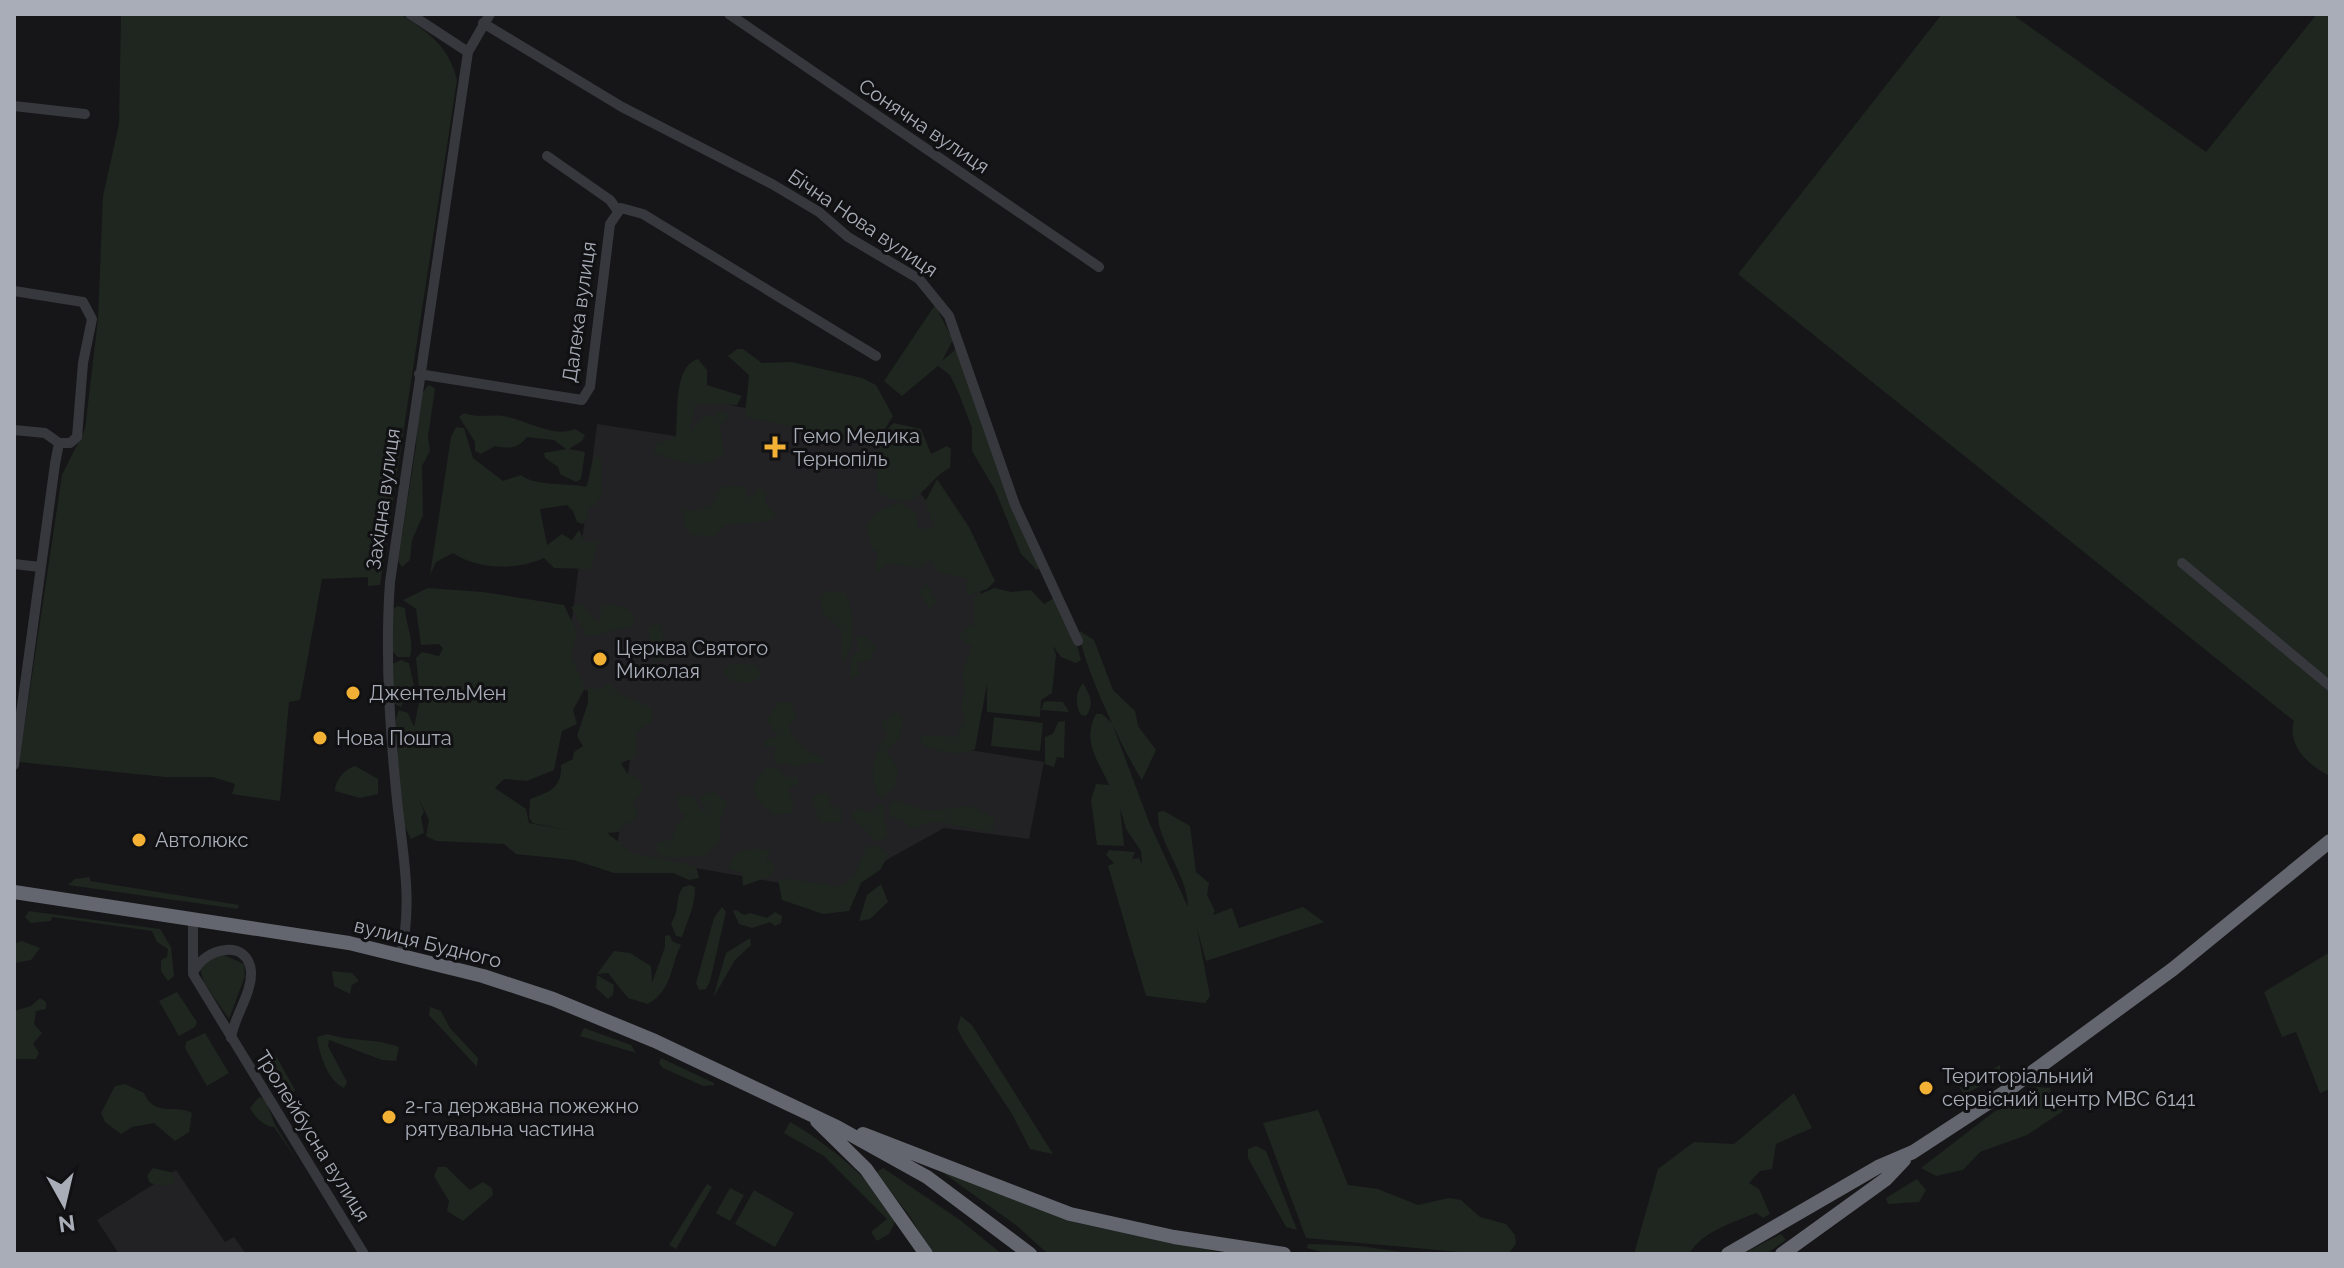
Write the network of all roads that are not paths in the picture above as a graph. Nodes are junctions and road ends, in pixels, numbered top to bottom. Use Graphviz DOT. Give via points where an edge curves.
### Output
graph roads {
  1 [pos="410,14"];
  2 [pos="729,14"];
  3 [pos="487,18"];
  4 [pos="468,52"];
  5 [pos="14,106"];
  6 [pos="85,114"];
  7 [pos="547,156"];
  8 [pos="618,211"];
  9 [pos="1099,267"];
  10 [pos="14,291"];
  11 [pos="876,356"];
  12 [pos="419,374"];
  13 [pos="14,430"];
  14 [pos="59,443"];
  15 [pos="2182,563"];
  16 [pos="14,564"];
  17 [pos="40,567"];
  18 [pos="1078,641"];
  19 [pos="2330,686"];
  20 [pos="14,765"];
  21 [pos="2330,841"];
  22 [pos="14,892"];
  23 [pos="193,918"];
  24 [pos="401,954"];
  25 [pos="193,974"];
  26 [pos="231,1038"];
  27 [pos="808,1113"];
  28 [pos="837,1127"];
  29 [pos="1910,1154"];
  30 [pos="364,1254"];
  31 [pos="926,1254"];
  32 [pos="1030,1254"];
  33 [pos="1284,1254"];
  34 [pos="1728,1254"];
  35 [pos="1782,1254"];
  1 -- 4 [label="street"];
  2 -- 9 [label="street, Сонячна вулиця"];
  3 -- 4 [label="street, Західна вулиця"];
  3 -- 18 [label="street, Бічна Нова вулиця" via="622,107 819,212 934,294 949,316 1015,505"];
  4 -- 12 [label="street, Західна вулиця"];
  5 -- 6 [label="street"];
  7 -- 8 [label="street"];
  8 -- 11 [label="street" via="643,214"];
  8 -- 12 [label="street, Далека вулиця" via="610,224 590,387 582,400"];
  10 -- 14 [label="street" via="83,302 92,319 77,437"];
  12 -- 24 [label="street, Західна вулиця" via="391,568 387,633 392,755 408,909"];
  13 -- 14 [label="street" via="45,433"];
  14 -- 17 [label="street"];
  15 -- 19 [label="street"];
  16 -- 17 [label="street"];
  17 -- 20 [label="street"];
  21 -- 29 [label="highway" via="2053,1059"];
  22 -- 23 [label="highway, вулиця Будного"];
  23 -- 24 [label="highway, вулиця Будного"];
  23 -- 25 [label="street"];
  24 -- 27 [label="highway, вулиця Будного" via="581,1010"];
  25 -- 26 [label="street, Тролейбусна вулиця"];
  25 -- 26 [label="street, Тролейбусна вулиця" via="210,952 238,952 247,960 251,978"];
  26 -- 30 [label="street, Тролейбусна вулиця"];
  27 -- 28 [label="highway, вулиця Будного"];
  27 -- 31 [label="highway" via="866,1169"];
  28 -- 32 [label="highway" via="927,1177"];
  28 -- 33 [label="highway" via="893,1143 1070,1214"];
  29 -- 34 [label="highway" via="1878,1167"];
  29 -- 35 [label="highway" via="1886,1179"];
}
